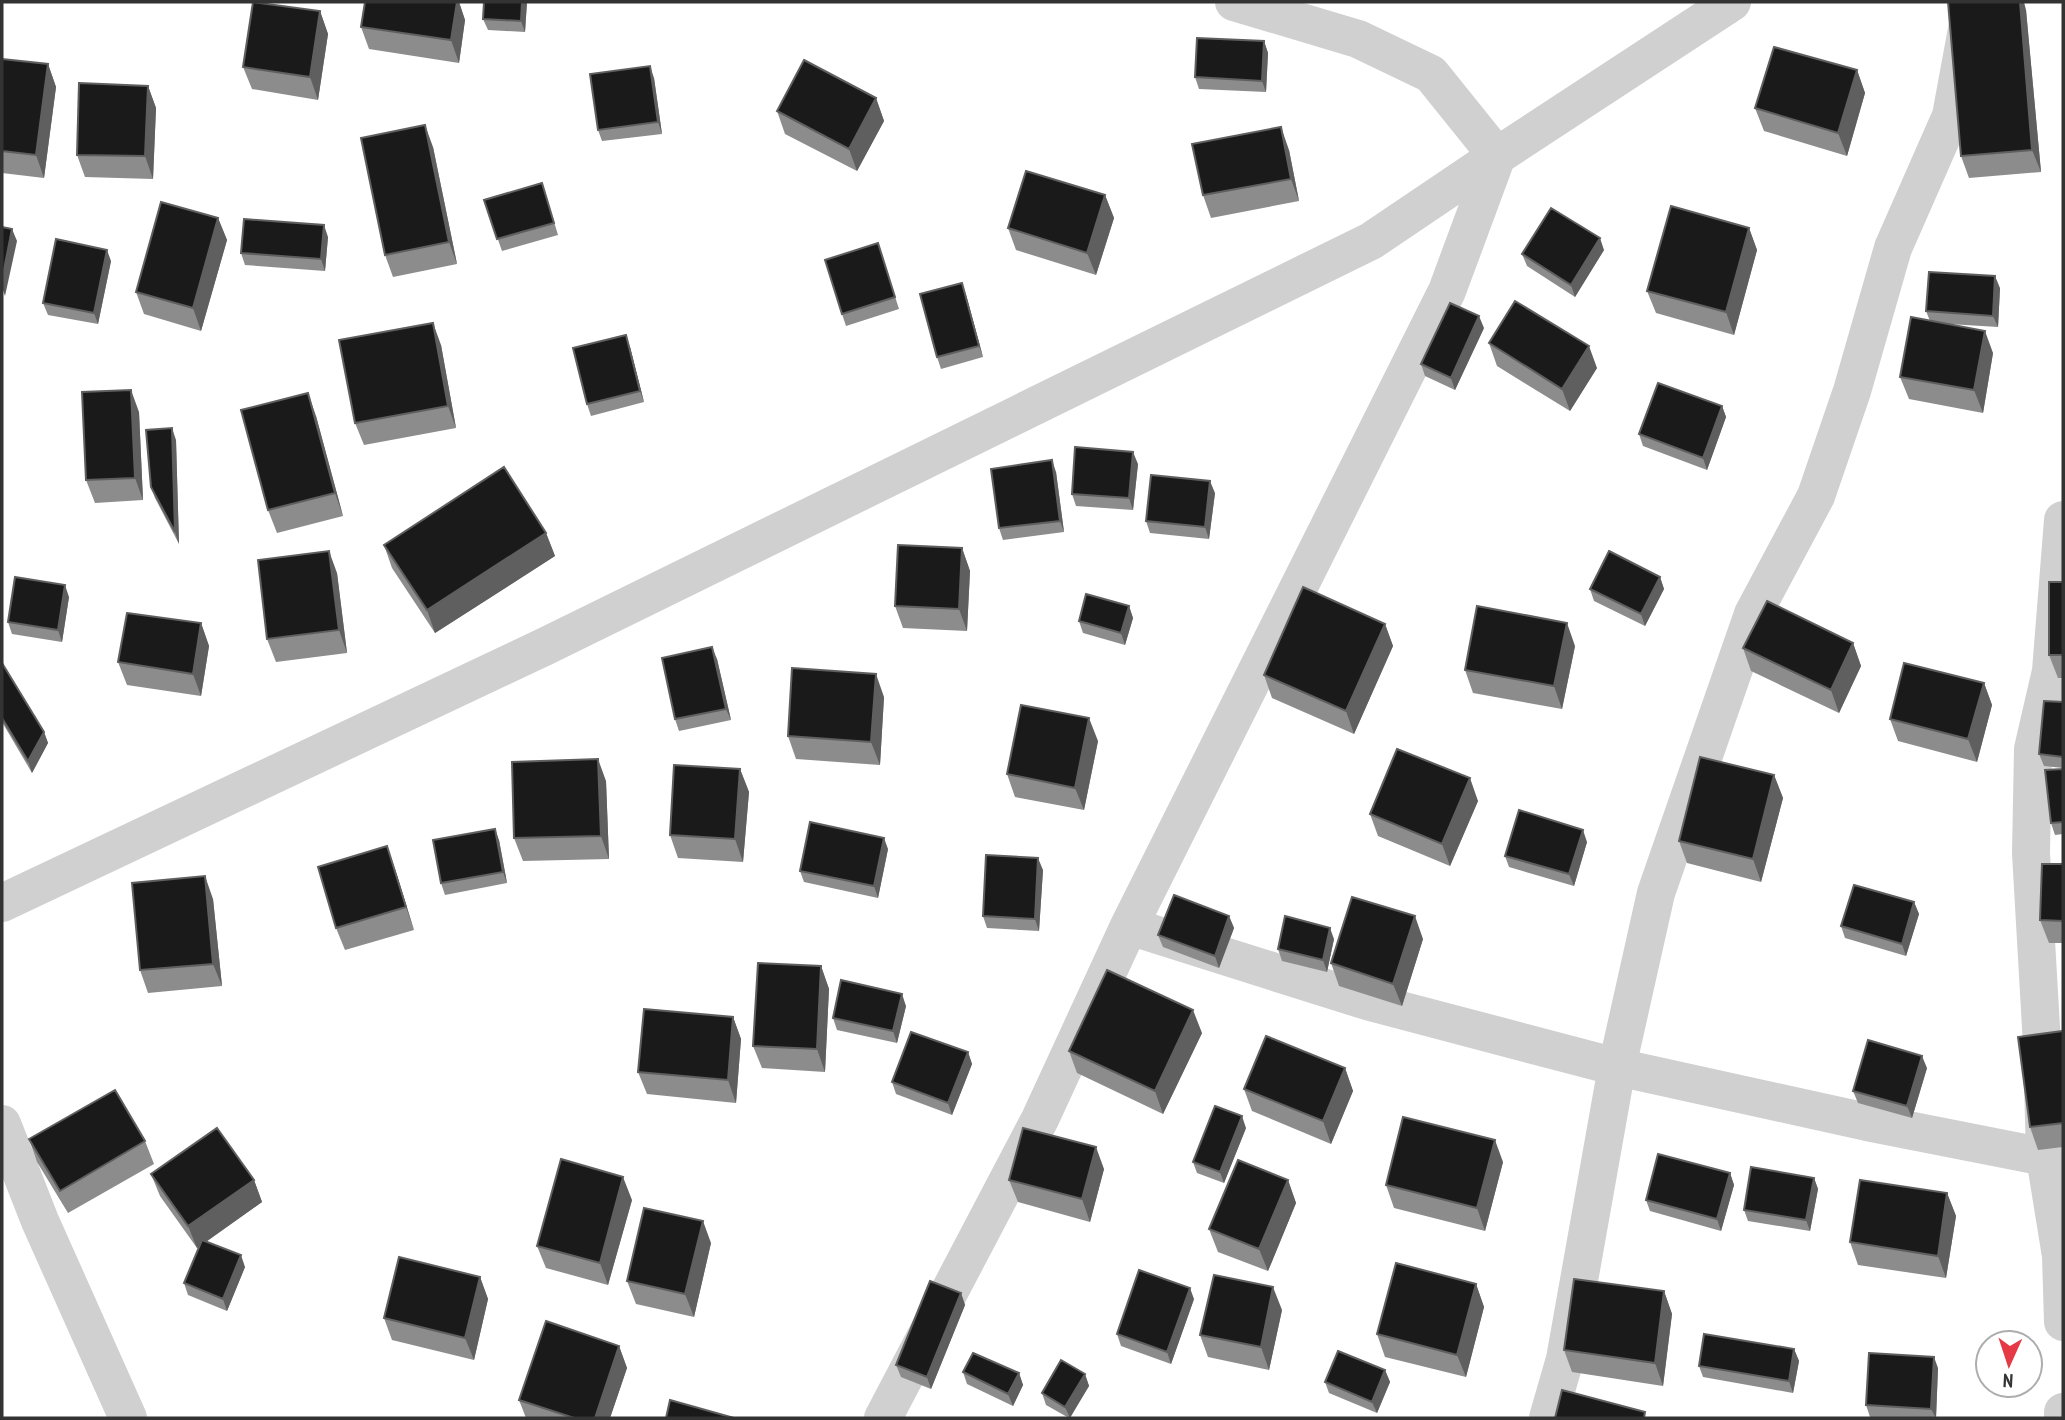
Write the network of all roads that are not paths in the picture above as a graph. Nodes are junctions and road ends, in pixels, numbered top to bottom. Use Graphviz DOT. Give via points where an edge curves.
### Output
graph roads {
  1 [pos="1234,2"];
  2 [pos="1732,2"];
  3 [pos="1972,2"];
  4 [pos="1497,156"];
  5 [pos="2063,520"];
  6 [pos="2,903"];
  7 [pos="1129,926"];
  8 [pos="1617,1067"];
  9 [pos="2,1124"];
  10 [pos="2045,1157"];
  11 [pos="2063,1322"];
  12 [pos="2063,1412"];
  13 [pos="128,1418"];
  14 [pos="883,1418"];
  15 [pos="1548,1418"];
  16 [pos="2063,1418"];
  1 -- 4 [label="street" via="1358,39 1431,74"];
  2 -- 4 [label="street"];
  3 -- 8 [label="street" via="1951,116 1893,248 1852,391 1815,495 1753,614 1657,893"];
  4 -- 6 [label="street" via="1359,247 546,646"];
  4 -- 7 [label="street" via="1447,291"];
  5 -- 10 [label="street" via="2052,671 2033,749 2031,853"];
  7 -- 8 [label="street" via="1370,1002"];
  7 -- 14 [label="street" via="1040,1119"];
  8 -- 10 [label="street"];
  8 -- 15 [label="street" via="1565,1359"];
  9 -- 13 [label="street"];
  10 -- 11 [label="street" via="2060,1256"];
  12 -- 16 [label="street"];
}
